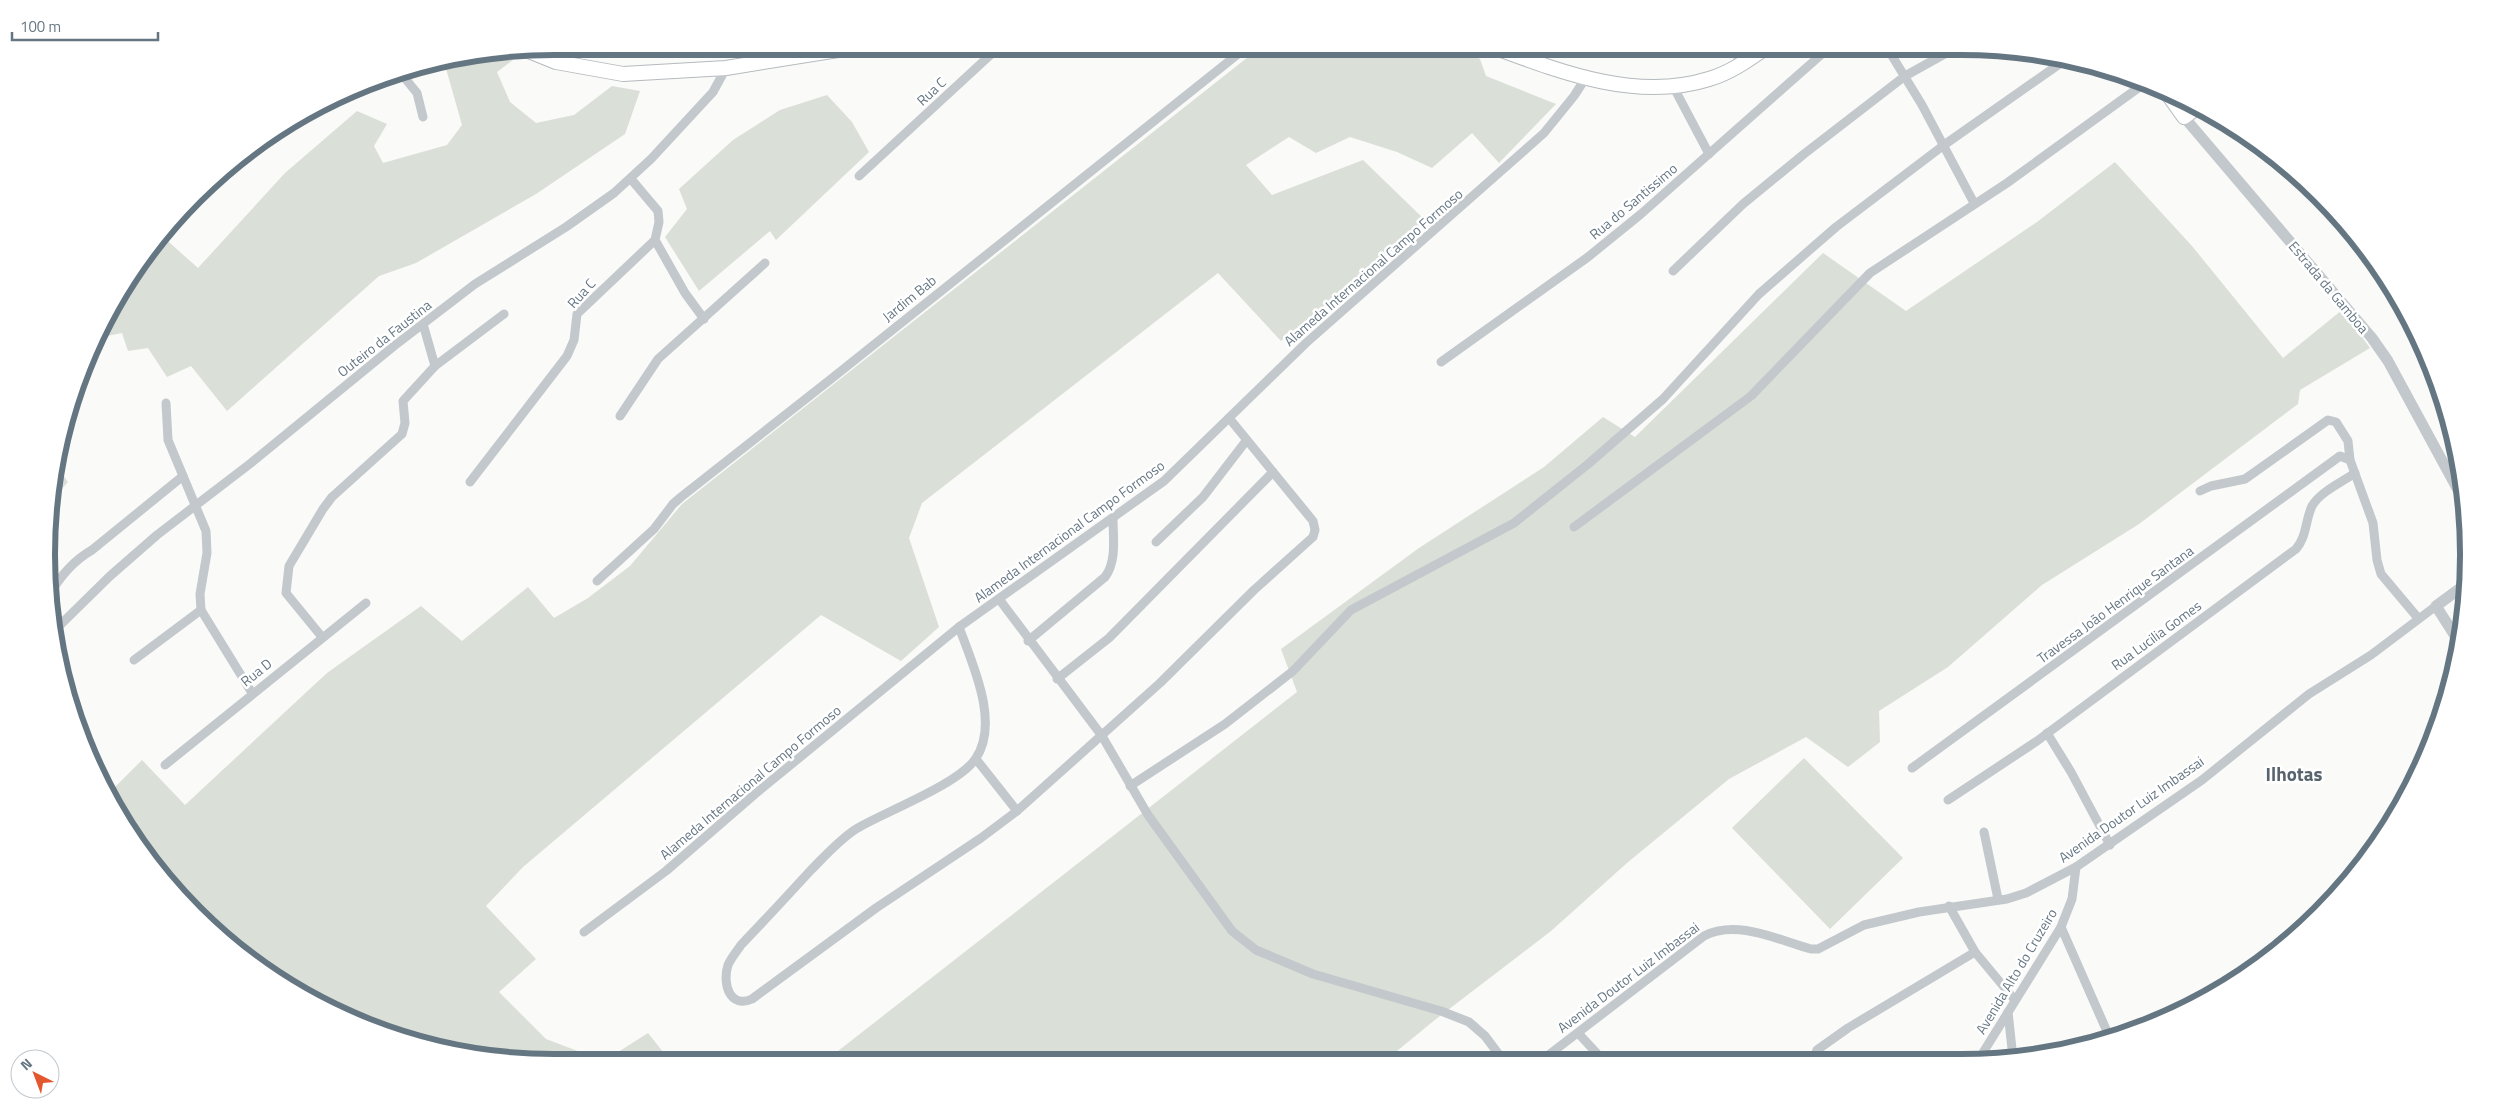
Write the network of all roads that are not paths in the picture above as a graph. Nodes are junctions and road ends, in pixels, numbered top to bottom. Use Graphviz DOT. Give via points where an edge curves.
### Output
graph roads {
  1 [pos="541,55"];
  2 [pos="778,55"];
  3 [pos="990,55"];
  4 [pos="1237,55"];
  5 [pos="1514,55"];
  6 [pos="1736,55"];
  7 [pos="1755,55"];
  8 [pos="1821,55"];
  9 [pos="1892,55"];
  10 [pos="1943,55"];
  11 [pos="1743,63"];
  12 [pos="2058,65"];
  13 [pos="726,68"];
  14 [pos="1905,76"];
  15 [pos="405,78"];
  16 [pos="1585,78"];
  17 [pos="1673,86"];
  18 [pos="2138,88"];
  19 [pos="2175,104"];
  20 [pos="2191,112"];
  21 [pos="423,117"];
  22 [pos="2184,117"];
  23 [pos="1944,145"];
  24 [pos="1710,154"];
  25 [pos="859,176"];
  26 [pos="631,179"];
  27 [pos="1974,203"];
  28 [pos="655,240"];
  29 [pos="765,263"];
  30 [pos="1673,271"];
  31 [pos="504,314"];
  32 [pos="704,319"];
  33 [pos="423,324"];
  34 [pos="1441,362"];
  35 [pos="434,366"];
  36 [pos="166,403"];
  37 [pos="620,416"];
  38 [pos="1229,418"];
  39 [pos="1246,441"];
  40 [pos="2350,460"];
  41 [pos="1274,472"];
  42 [pos="2355,474"];
  43 [pos="183,476"];
  44 [pos="470,482"];
  45 [pos="2455,485"];
  46 [pos="2200,491"];
  47 [pos="196,505"];
  48 [pos="1113,519"];
  49 [pos="1574,527"];
  50 [pos="1156,542"];
  51 [pos="597,581"];
  52 [pos="56,585"];
  53 [pos="2459,589"];
  54 [pos="999,600"];
  55 [pos="366,603"];
  56 [pos="2436,606"];
  57 [pos="201,610"];
  58 [pos="2418,618"];
  59 [pos="60,625"];
  60 [pos="959,627"];
  61 [pos="2453,633"];
  62 [pos="322,637"];
  63 [pos="1028,641"];
  64 [pos="134,660"];
  65 [pos="1057,680"];
  66 [pos="252,693"];
  67 [pos="2047,733"];
  68 [pos="1102,736"];
  69 [pos="976,759"];
  70 [pos="165,765"];
  71 [pos="1912,768"];
  72 [pos="1130,786"];
  73 [pos="1948,800"];
  74 [pos="1016,811"];
  75 [pos="1984,832"];
  76 [pos="2110,845"];
  77 [pos="2076,867"];
  78 [pos="1998,900"];
  79 [pos="1949,906"];
  80 [pos="2061,927"];
  81 [pos="584,932"];
  82 [pos="1975,952"];
  83 [pos="2014,1000"];
  84 [pos="2008,1012"];
  85 [pos="2107,1032"];
  86 [pos="1578,1034"];
  87 [pos="2012,1051"];
  88 [pos="1982,1053"];
  89 [pos="1499,1054"];
  90 [pos="1550,1054"];
  91 [pos="1597,1054"];
  92 [pos="1815,1054"];
  1 -- 13 [label="main road" via="556,62 623,74"];
  2 -- 13 [label="main road"];
  3 -- 25 [label="street, Rua C"];
  4 -- 51 [label="street, Jardim Bab" via="681,496 654,529"];
  5 -- 16 [label="main road"];
  6 -- 11 [label="street"];
  7 -- 11 [label="main road"];
  8 -- 24 [label="street, Rua do Santissimo"];
  9 -- 14 [label="street"];
  10 -- 14 [label="street"];
  11 -- 17 [label="main road" via="1709,79"];
  12 -- 23 [label="street"];
  13 -- 26 [label="street, Outeiro da Faustina" via="713,92"];
  14 -- 23 [label="street"];
  14 -- 30 [label="street" via="1743,204"];
  15 -- 21 [label="street" via="417,93"];
  16 -- 17 [label="main road" via="1613,84"];
  16 -- 38 [label="street, Alameda Internacional Campo Formoso" via="1544,132 1458,211 1346,306"];
  17 -- 24 [label="street"];
  18 -- 27 [label="street" via="2007,183"];
  19 -- 22 [label="main road, Estrada da Gamboa"];
  20 -- 22 [label="main road"];
  22 -- 45 [label="street, Estrada da Gamboa" via="2372,338 2388,360"];
  23 -- 27 [label="street"];
  23 -- 72 [label="street" via="1836,227 1786,270 1742,312 1663,399 1514,523 1351,610 1293,671 1225,724"];
  24 -- 34 [label="street, Rua do Santissimo" via="1588,257"];
  26 -- 28 [label="street" via="658,211"];
  26 -- 33 [label="street, Outeiro da Faustina" via="581,217 475,284"];
  27 -- 49 [label="street" via="1870,273 1751,396"];
  28 -- 32 [label="street"];
  28 -- 44 [label="street, Rua C" via="577,314 574,340 566,356"];
  29 -- 32 [label="street"];
  31 -- 35 [label="street"];
  32 -- 37 [label="street" via="658,359"];
  33 -- 35 [label="street"];
  33 -- 47 [label="street, Outeiro da Faustina"];
  35 -- 62 [label="street" via="403,401 405,423 402,434 332,497 289,566 286,593"];
  36 -- 43 [label="street" via="168,440"];
  38 -- 39 [label="street"];
  38 -- 48 [label="street, Alameda Internacional Campo Formoso" via="1164,481"];
  39 -- 41 [label="street"];
  39 -- 50 [label="street" via="1203,497"];
  40 -- 42 [label="street"];
  40 -- 46 [label="street" via="2345,434 2336,422 2328,420 2245,479"];
  40 -- 71 [label="street, Travessa João Henrique Santana" via="2340,456 2332,460"];
  41 -- 65 [label="street" via="1109,638"];
  41 -- 68 [label="street" via="1313,520 1313,537"];
  42 -- 58 [label="street" via="2373,522 2376,560 2381,574"];
  42 -- 67 [label="street, Rua Lucilia Gomes" via="2313,504 2305,537 2296,549"];
  43 -- 47 [label="street"];
  43 -- 52 [label="street" via="79,558"];
  47 -- 57 [label="street" via="207,541"];
  47 -- 59 [label="street, Outeiro da Faustina" via="110,576"];
  48 -- 54 [label="street, Alameda Internacional Campo Formoso"];
  48 -- 63 [label="street" via="1110,571"];
  53 -- 56 [label="street, Avenida Doutor Luiz Imbassai"];
  54 -- 60 [label="street, Alameda Internacional Campo Formoso"];
  54 -- 63 [label="street"];
  55 -- 62 [label="street, Rua D"];
  56 -- 58 [label="street, Avenida Doutor Luiz Imbassai"];
  56 -- 61 [label="street"];
  57 -- 64 [label="street"];
  57 -- 66 [label="street"];
  58 -- 76 [label="street, Avenida Doutor Luiz Imbassai" via="2371,655 2309,694 2202,780"];
  60 -- 69 [label="street" via="976,673 986,720"];
  60 -- 81 [label="street, Alameda Internacional Campo Formoso" via="666,871"];
  62 -- 66 [label="street, Rua D"];
  63 -- 65 [label="street"];
  65 -- 68 [label="street"];
  66 -- 70 [label="street, Rua D"];
  67 -- 73 [label="street, Rua Lucilia Gomes"];
  67 -- 76 [label="street"];
  68 -- 72 [label="street"];
  68 -- 74 [label="street"];
  69 -- 74 [label="street"];
  69 -- 74 [label="street" via="956,776 855,830 833,848 741,945 728,966 728,993 736,1001 744,1003 752,999"];
  72 -- 89 [label="street" via="1220,917 1256,950 1313,974 1455,1016 1476,1027"];
  75 -- 78 [label="street"];
  76 -- 77 [label="street, Avenida Doutor Luiz Imbassai"];
  77 -- 78 [label="street, Avenida Doutor Luiz Imbassai" via="2026,893"];
  77 -- 80 [label="street, Avenida Alto do Cruzeiro" via="2072,899"];
  78 -- 79 [label="street, Avenida Doutor Luiz Imbassai"];
  79 -- 82 [label="street"];
  79 -- 86 [label="street, Avenida Doutor Luiz Imbassai" via="1864,925 1818,949 1740,929 1717,930 1704,936"];
  80 -- 83 [label="street, Avenida Alto do Cruzeiro"];
  80 -- 85 [label="street"];
  82 -- 83 [label="street"];
  82 -- 92 [label="street" via="1848,1028 1816,1050"];
  83 -- 84 [label="street, Avenida Alto do Cruzeiro"];
  84 -- 87 [label="street"];
  84 -- 88 [label="street, Avenida Alto do Cruzeiro"];
  86 -- 90 [label="street, Avenida Doutor Luiz Imbassai"];
  86 -- 91 [label="street"];
}
